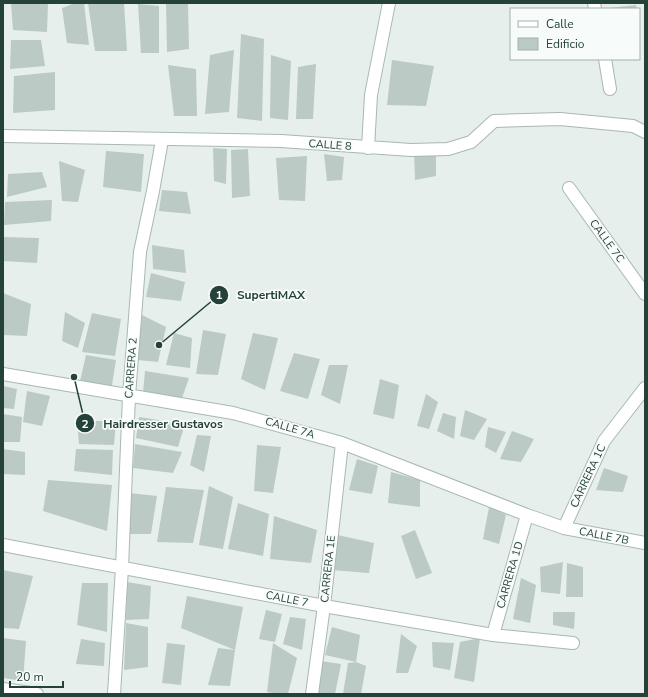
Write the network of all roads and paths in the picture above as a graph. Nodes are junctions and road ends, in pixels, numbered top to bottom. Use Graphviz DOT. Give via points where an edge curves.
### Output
graph roads {
  1 [pos="389,3"];
  2 [pos="605,60"];
  3 [pos="610,89"];
  4 [pos="645,132"];
  5 [pos="3,136"];
  6 [pos="162,140"];
  7 [pos="368,148"];
  8 [pos="569,188"];
  9 [pos="645,294"];
  10 [pos="3,374"];
  11 [pos="645,388"];
  12 [pos="129,396"];
  13 [pos="342,443"];
  14 [pos="527,516"];
  15 [pos="564,528"];
  16 [pos="645,543"];
  17 [pos="3,545"];
  18 [pos="122,568"];
  19 [pos="324,606"];
  20 [pos="493,635"];
  21 [pos="573,643"];
  22 [pos="3,689"];
  23 [pos="37,694"];
  24 [pos="114,694"];
  25 [pos="312,694"];
  1 -- 7 [label="street" via="370,95"];
  2 -- 3 [label="street"];
  4 -- 7 [label="street, CALLE 8" via="633,126 560,119 494,121 471,142 448,149"];
  5 -- 6 [label="street, CALLE 8"];
  6 -- 7 [label="street, CALLE 8" via="281,141"];
  6 -- 12 [label="street, CARRERA 2" via="140,252"];
  8 -- 9 [label="street, CALLE 7C"];
  10 -- 12 [label="street, CALLE 7A"];
  11 -- 15 [label="street, CARRERA 1C" via="604,441"];
  12 -- 13 [label="street, CALLE 7A" via="233,412"];
  12 -- 18 [label="street, CARRERA 2"];
  13 -- 14 [label="street, CALLE 7A"];
  13 -- 19 [label="street, CARRERA 1E"];
  14 -- 15 [label="street, CALLE 7A"];
  14 -- 20 [label="street, CARRERA 1D"];
  15 -- 16 [label="street, CALLE 7B"];
  17 -- 18 [label="street, CALLE 7"];
  18 -- 19 [label="street, CALLE 7"];
  18 -- 24 [label="street, CARRERA 2"];
  19 -- 20 [label="street, CALLE 7"];
  19 -- 25 [label="street, CARRERA 1E"];
  20 -- 21 [label="street, CALLE 7"];
  22 -- 23 [label="street"];
}
